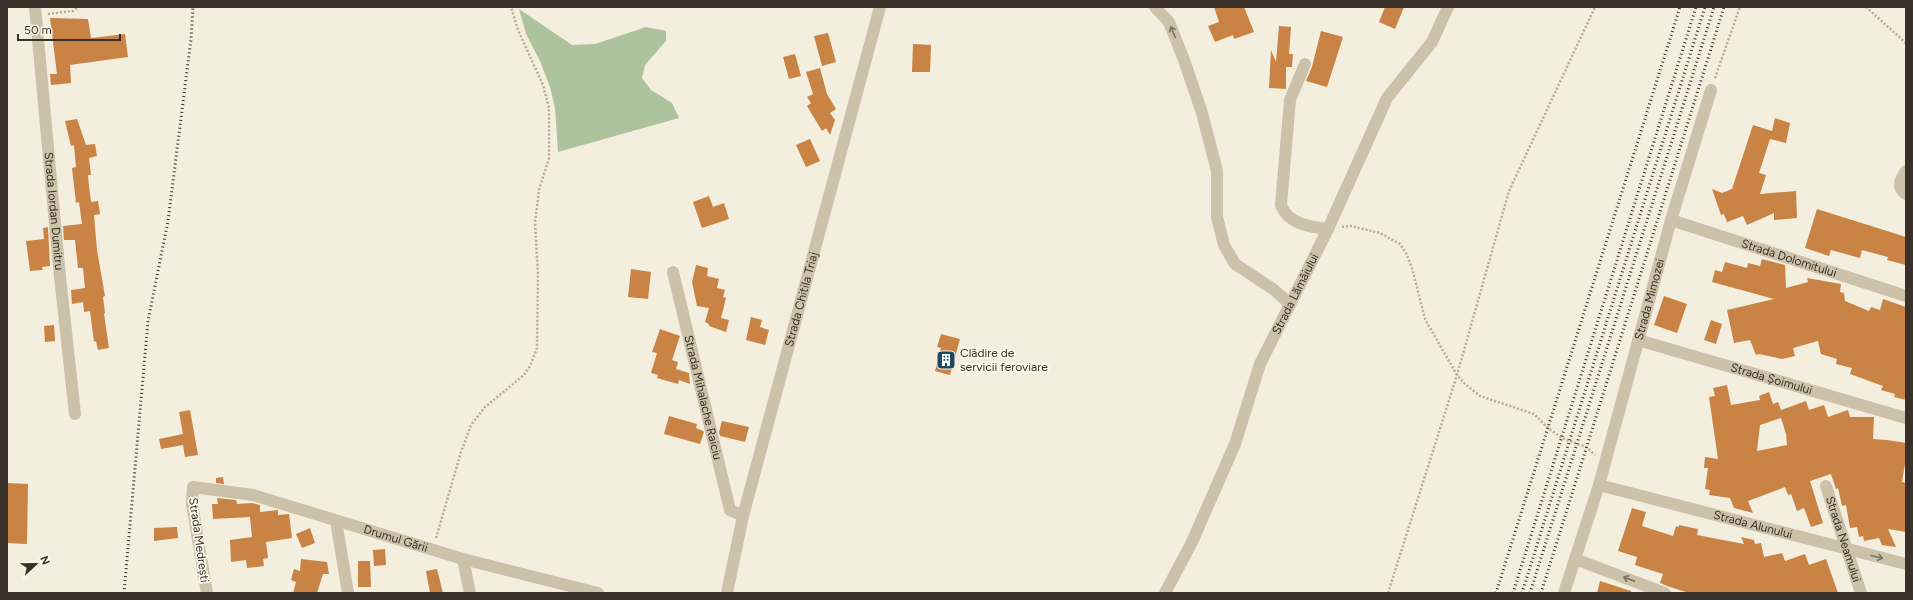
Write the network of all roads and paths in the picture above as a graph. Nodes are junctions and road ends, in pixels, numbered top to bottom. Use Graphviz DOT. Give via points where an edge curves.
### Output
graph roads {
  1 [pos="78,7"];
  2 [pos="511,7"];
  3 [pos="880,7"];
  4 [pos="1155,7"];
  5 [pos="1448,7"];
  6 [pos="1595,7"];
  7 [pos="1740,7"];
  8 [pos="1866,7"];
  9 [pos="36,11"];
  10 [pos="1906,43"];
  11 [pos="1305,64"];
  12 [pos="1711,90"];
  13 [pos="1906,171"];
  14 [pos="1906,194"];
  15 [pos="1671,220"];
  16 [pos="1328,229"];
  17 [pos="673,272"];
  18 [pos="1906,296"];
  19 [pos="1290,304"];
  20 [pos="1638,340"];
  21 [pos="1457,375"];
  22 [pos="75,414"];
  23 [pos="1906,418"];
  24 [pos="1597,458"];
  25 [pos="1599,485"];
  26 [pos="1826,486"];
  27 [pos="193,487"];
  28 [pos="743,516"];
  29 [pos="336,521"];
  30 [pos="1847,549"];
  31 [pos="432,550"];
  32 [pos="463,559"];
  33 [pos="1575,559"];
  34 [pos="1906,564"];
  35 [pos="207,593"];
  36 [pos="348,593"];
  37 [pos="470,593"];
  38 [pos="598,593"];
  39 [pos="727,593"];
  40 [pos="1165,593"];
  41 [pos="1388,593"];
  42 [pos="1564,593"];
  43 [pos="1665,593"];
  44 [pos="1862,593"];
  1 -- 9 [label="path" via="62,14"];
  2 -- 31 [label="path" via="518,30 541,80 549,108 549,158 540,190 535,223 538,275 537,348 524,375 484,407 471,426"];
  3 -- 28 [label="street, Strada Chitila Triaj"];
  19 -- 4 [label="street, one-way" via="1273,289 1235,264 1224,245 1217,217 1218,186 1214,153 1169,22"];
  5 -- 16 [label="street, Strada Lămâiului" via="1432,42 1387,98"];
  6 -- 21 [label="path" via="1509,191"];
  7 -- 12 [label="path"];
  8 -- 10 [label="path"];
  9 -- 22 [label="street, Strada Iordan Dumitru"];
  11 -- 16 [label="street" via="1290,100 1281,205 1289,218 1316,228"];
  12 -- 15 [label="street, Strada Mimozei"];
  13 -- 14 [label="street" via="1899,180 1901,191"];
  15 -- 18 [label="street, Strada Dolomitului"];
  15 -- 20 [label="street, Strada Mimozei"];
  16 -- 19 [label="street, Strada Lămâiului"];
  16 -- 21 [label="path" via="1351,226 1380,233 1400,244 1412,268 1425,319"];
  17 -- 28 [label="street, Strada Mihalache Raiciu" via="730,510"];
  19 -- 40 [label="street, Strada Lămâiului" via="1260,364 1235,444 1192,542"];
  20 -- 23 [label="street, Strada Șoimului"];
  20 -- 25 [label="street, Strada Mimozei"];
  21 -- 24 [label="path" via="1480,396 1534,414 1562,438 1586,448"];
  21 -- 41 [label="path"];
  25 -- 30 [label="street, Strada Alunului"];
  25 -- 33 [label="street, Strada Mimozei"];
  26 -- 30 [label="street, Strada Neamului"];
  27 -- 29 [label="street, Drumul Gării" via="244,492"];
  27 -- 35 [label="street, Strada Medrești" via="192,504"];
  28 -- 39 [label="street, Strada Chitila Triaj"];
  29 -- 31 [label="street, Drumul Gării"];
  29 -- 36 [label="street"];
  30 -- 34 [label="street, Strada Alunului, one-way"];
  30 -- 44 [label="street, Strada Neamului"];
  31 -- 32 [label="street, Drumul Gării"];
  32 -- 37 [label="street"];
  32 -- 38 [label="street, Drumul Gării"];
  33 -- 42 [label="street, Strada Mimozei"];
  43 -- 33 [label="street, one-way"];
}
